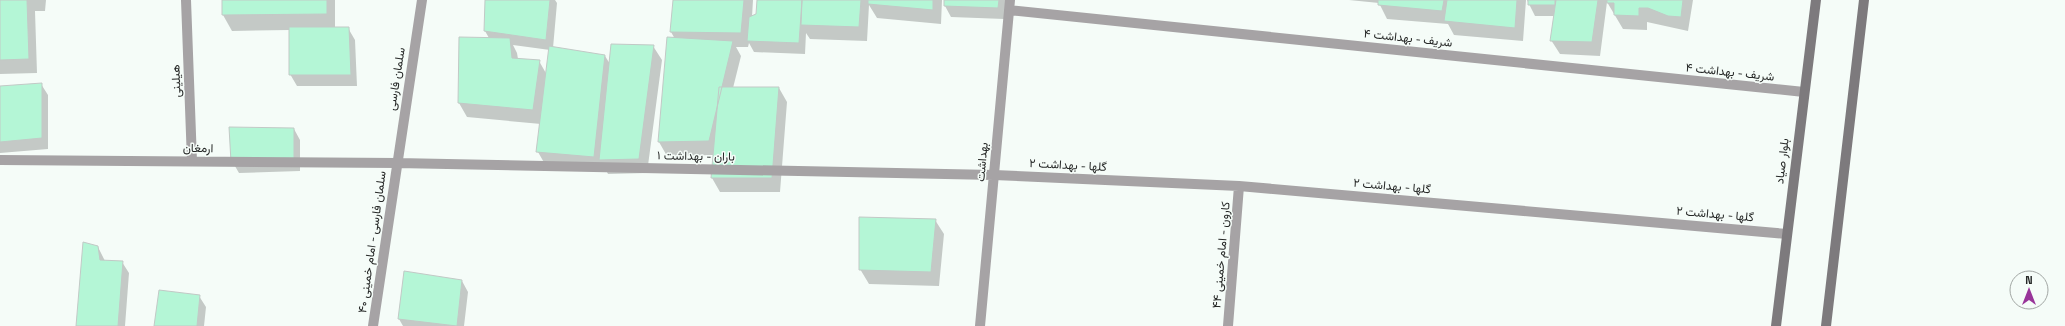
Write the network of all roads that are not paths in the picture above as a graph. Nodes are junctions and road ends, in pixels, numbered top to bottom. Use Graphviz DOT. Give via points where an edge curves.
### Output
graph roads {
  1 [pos="186,0"];
  2 [pos="422,0"];
  3 [pos="1816,0"];
  4 [pos="1864,0"];
  5 [pos="1010,5"];
  6 [pos="1804,92"];
  7 [pos="0,160"];
  8 [pos="192,161"];
  9 [pos="397,163"];
  10 [pos="994,174"];
  11 [pos="1240,186"];
  12 [pos="1787,234"];
  13 [pos="373,326"];
  14 [pos="980,326"];
  15 [pos="1228,326"];
  16 [pos="1776,326"];
  17 [pos="1826,326"];
  1 -- 8 [label="street, هیلینی"];
  2 -- 9 [label="street, سلمان فارسی"];
  3 -- 6 [label="main road, بلوار صیاد"];
  4 -- 17 [label="main road"];
  5 -- 6 [label="street, شریف - بهداشت ۴"];
  5 -- 10 [label="street, بهداشت"];
  6 -- 12 [label="main road, بلوار صیاد"];
  7 -- 8 [label="street, ارمغان"];
  8 -- 9 [label="street, ارمغان"];
  9 -- 10 [label="street, باران - بهداشت ۱"];
  9 -- 13 [label="street, سلمان فارسی - امام خمینی ۴۰"];
  10 -- 11 [label="street, گلها - بهداشت ۲"];
  10 -- 14 [label="street, بهداشت"];
  11 -- 12 [label="street, گلها - بهداشت ۲"];
  11 -- 15 [label="street, کارون - امام خمینی ۴۴"];
  12 -- 16 [label="main road, بلوار صیاد"];
}
